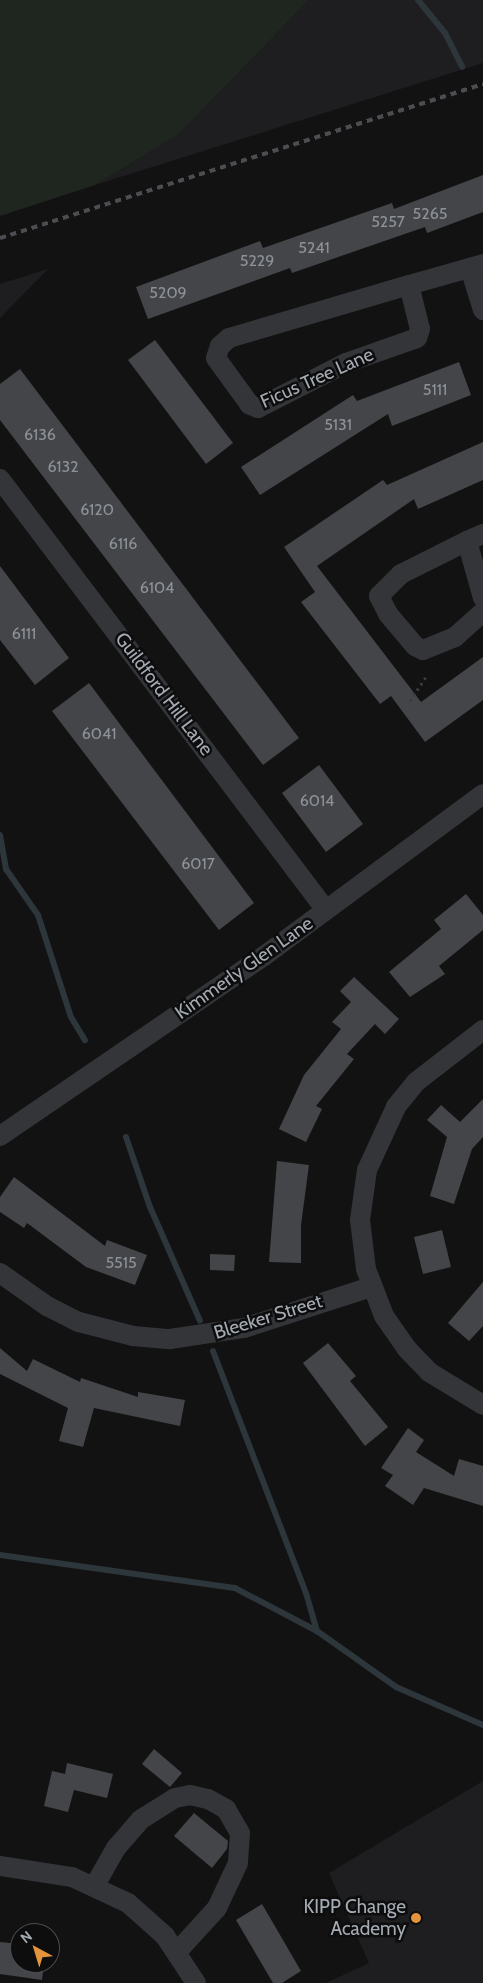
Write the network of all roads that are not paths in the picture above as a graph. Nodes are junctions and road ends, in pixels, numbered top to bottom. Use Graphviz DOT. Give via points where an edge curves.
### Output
graph roads {
  1 [pos="477,266"];
  2 [pos="409,285"];
  3 [pos="483,310"];
  4 [pos="0,479"];
  5 [pos="475,537"];
  6 [pos="483,598"];
  7 [pos="483,612"];
  8 [pos="483,794"];
  9 [pos="326,910"];
  10 [pos="483,1030"];
  11 [pos="0,1136"];
  12 [pos="0,1273"];
  13 [pos="371,1287"];
  14 [pos="483,1405"];
  15 [pos="0,1866"];
  16 [pos="95,1885"];
  17 [pos="177,1952"];
  18 [pos="196,1983"];
  1 -- 2 [label="street, Ficus Tree Lane"];
  1 -- 3 [label="street"];
  2 -- 2 [label="street, Ficus Tree Lane" via="420,329 416,338 346,363 258,408 250,405 216,358 220,346 229,338"];
  4 -- 9 [label="street, Guildford Hill Lane"];
  5 -- 6 [label="street"];
  5 -- 7 [label="street" via="401,574 379,596 388,614 414,646 423,650 455,637"];
  8 -- 9 [label="street, Kimmerly Glen Lane"];
  9 -- 11 [label="street, Kimmerly Glen Lane"];
  10 -- 13 [label="street" via="416,1082 379,1137 367,1170 360,1220"];
  12 -- 13 [label="street, Bleeker Street" via="33,1298 79,1322 133,1336 170,1339 244,1328"];
  13 -- 14 [label="street" via="407,1349 429,1372"];
  15 -- 16 [label="street" via="72,1877"];
  16 -- 17 [label="street" via="128,1903 154,1924"];
  16 -- 17 [label="street" via="116,1848 140,1820 175,1798 190,1795 208,1798 226,1809 240,1833 238,1863 217,1908"];
  17 -- 18 [label="street"];
}
